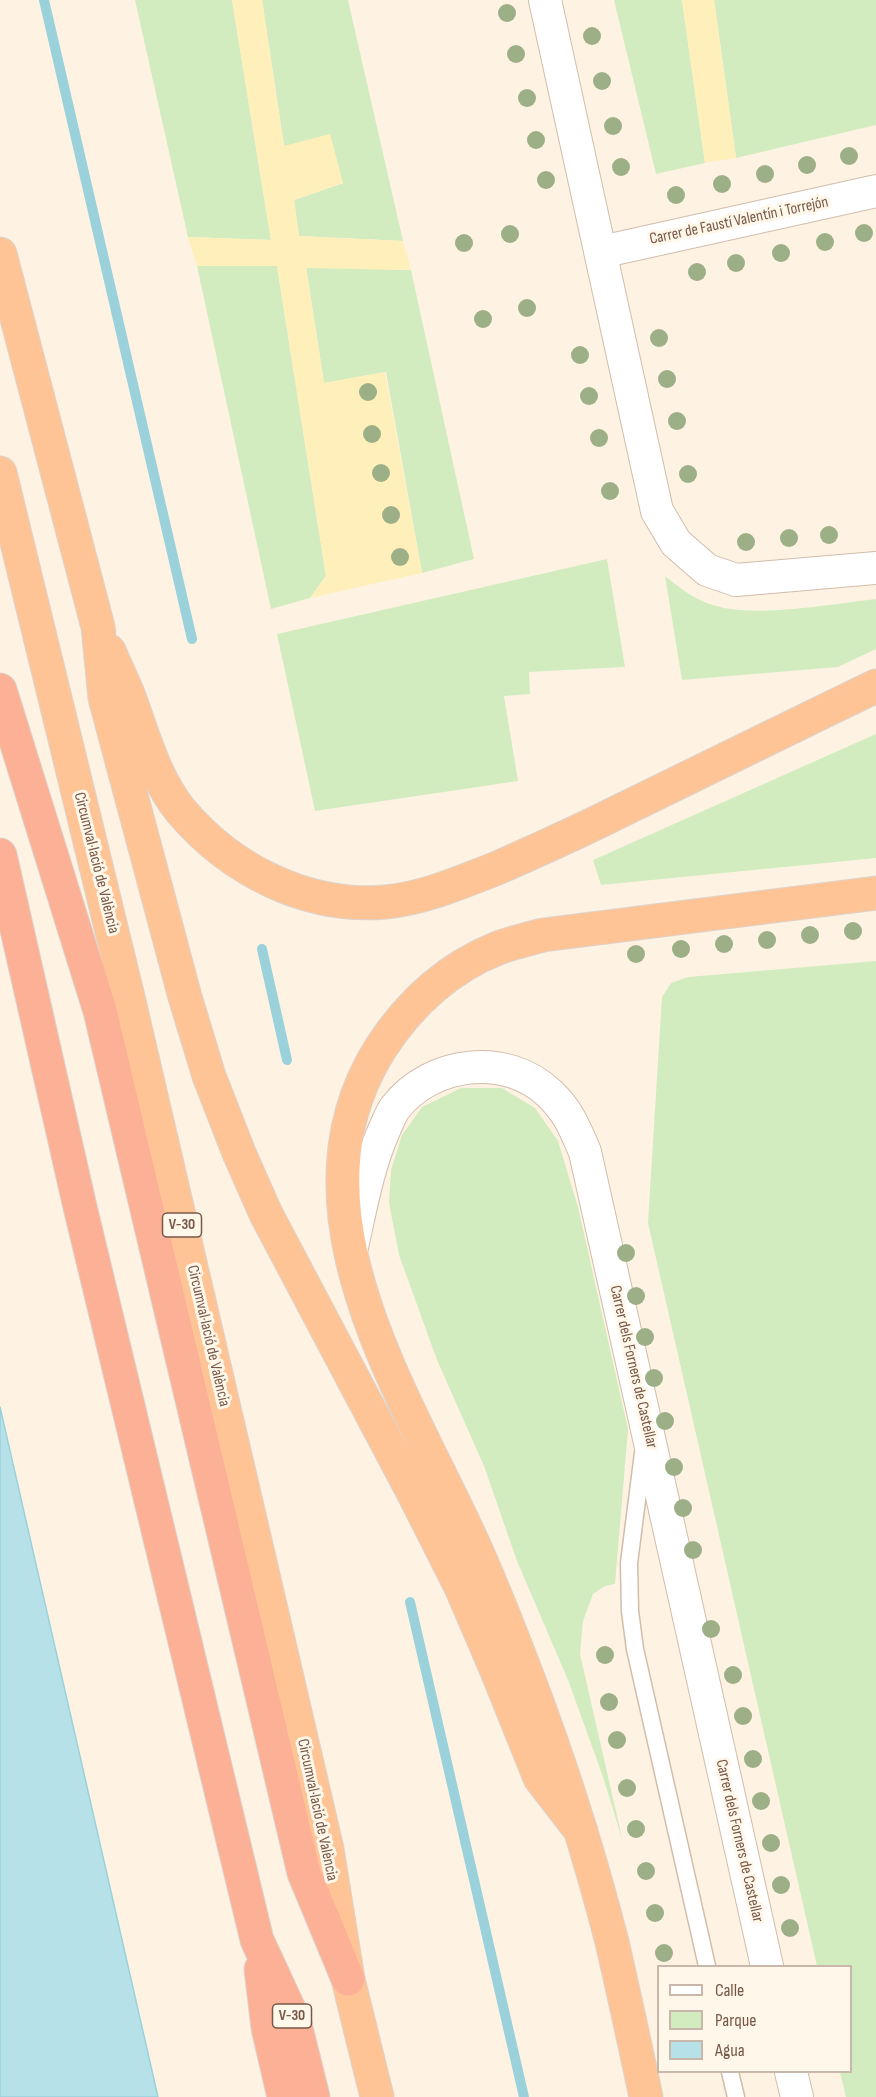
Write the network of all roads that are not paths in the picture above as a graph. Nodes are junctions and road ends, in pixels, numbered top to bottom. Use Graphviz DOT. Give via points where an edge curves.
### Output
graph roads {
  1 [pos="545,0"];
  2 [pos="876,191"];
  3 [pos="601,252"];
  4 [pos="0,254"];
  5 [pos="0,473"];
  6 [pos="876,568"];
  7 [pos="98,627"];
  8 [pos="876,686"];
  9 [pos="0,690"];
  10 [pos="0,855"];
  11 [pos="876,893"];
  12 [pos="351,1251"];
  13 [pos="646,1422"];
  14 [pos="581,1831"];
  15 [pos="257,1940"];
  16 [pos="706,1965"];
  17 [pos="767,1965"];
  18 [pos="348,1979"];
  19 [pos="730,2073"];
  20 [pos="791,2073"];
  21 [pos="284,2097"];
  22 [pos="313,2097"];
  23 [pos="377,2097"];
  24 [pos="646,2097"];
  25 [pos="736,2097"];
  26 [pos="797,2097"];
  1 -- 3 [label="street"];
  2 -- 3 [label="street, Carrer de Faustí Valentín i Torrejón"];
  3 -- 6 [label="street" via="657,511 676,543 707,570 736,580"];
  4 -- 7 [label="highway"];
  5 -- 18 [label="highway, Circumval·lació de València / V-30" via="127,993 327,1849"];
  7 -- 8 [label="highway" via="156,769 180,809 211,843 250,871 290,889 337,901 385,902 425,895 465,881 552,844"];
  7 -- 14 [label="highway" via="105,698 175,963 209,1076 239,1153 282,1245 460,1587 540,1778"];
  9 -- 18 [label="highway" via="100,1011 304,1873"];
  10 -- 15 [label="highway, V-30" via="82,1219"];
  11 -- 12 [label="highway" via="543,935 499,948 444,979 396,1025 369,1067 352,1108 343,1151 342,1202"];
  12 -- 13 [label="street, Carrer dels Forners de Castellar" via="375,1151 394,1108 415,1089 440,1074 478,1066 501,1068 537,1083 570,1117 585,1152"];
  12 -- 14 [label="highway" via="365,1308 388,1369 467,1529 529,1679"];
  13 -- 16 [label="lane" via="629,1563 630,1611 635,1649"];
  13 -- 17 [label="street, Carrer dels Forners de Castellar"];
  14 -- 24 [label="highway" via="611,1941"];
  15 -- 21 [label="highway" via="268,2028"];
  15 -- 22 [label="highway, V-30" via="294,2020"];
  18 -- 23 [label="highway, Circumval·lació de València / V-30"];
  19 -- 25 [label="lane"];
  20 -- 26 [label="street"];
}
